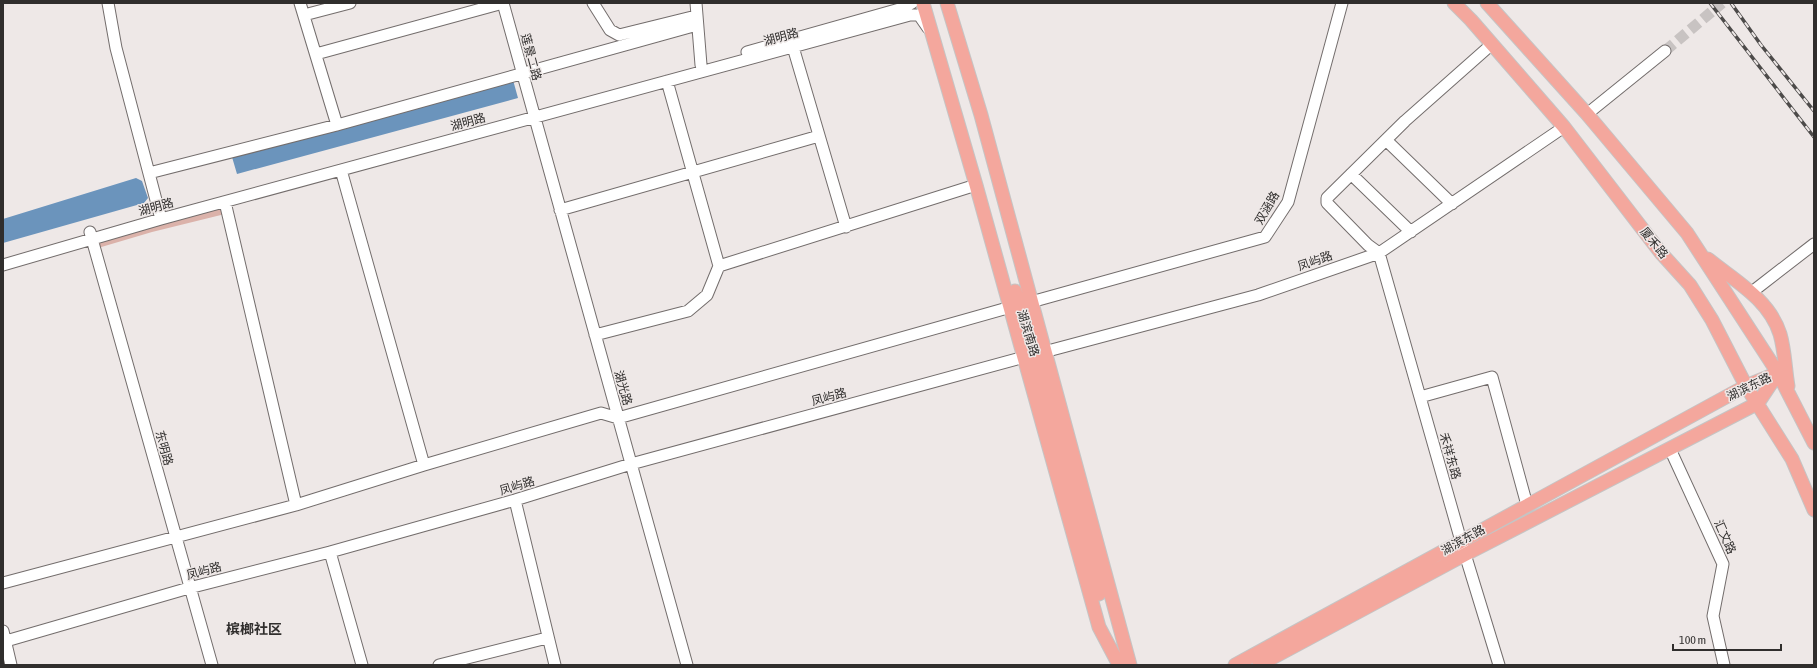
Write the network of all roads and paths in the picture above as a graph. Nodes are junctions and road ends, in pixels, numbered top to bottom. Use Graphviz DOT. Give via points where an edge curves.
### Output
graph roads {
  1 [pos="108,3"];
  2 [pos="300,3"];
  3 [pos="350,3"];
  4 [pos="503,3"];
  5 [pos="593,3"];
  6 [pos="696,3"];
  7 [pos="912,3"];
  8 [pos="923,3"];
  9 [pos="932,3"];
  10 [pos="947,3"];
  11 [pos="956,3"];
  12 [pos="1342,3"];
  13 [pos="1454,3"];
  14 [pos="1486,3"];
  15 [pos="304,15"];
  16 [pos="697,20"];
  17 [pos="932,34"];
  18 [pos="1492,44"];
  19 [pos="793,47"];
  20 [pos="1665,51"];
  21 [pos="316,54"];
  22 [pos="701,65"];
  23 [pos="522,73"];
  24 [pos="668,82"];
  25 [pos="1587,114"];
  26 [pos="533,115"];
  27 [pos="337,125"];
  28 [pos="1564,127"];
  29 [pos="820,136"];
  30 [pos="1386,140"];
  31 [pos="342,170"];
  32 [pos="693,172"];
  33 [pos="149,173"];
  34 [pos="1351,174"];
  35 [pos="976,185"];
  36 [pos="225,202"];
  37 [pos="1452,204"];
  38 [pos="560,210"];
  39 [pos="160,216"];
  40 [pos="846,227"];
  41 [pos="1411,232"];
  42 [pos="91,235"];
  43 [pos="1814,244"];
  44 [pos="1699,252"];
  45 [pos="1379,253"];
  46 [pos="3,258"];
  47 [pos="3,265"];
  48 [pos="719,266"];
  49 [pos="1752,292"];
  50 [pos="1025,304"];
  51 [pos="595,335"];
  52 [pos="1038,353"];
  53 [pos="1778,373"];
  54 [pos="1746,386"];
  55 [pos="1789,394"];
  56 [pos="1420,397"];
  57 [pos="1758,404"];
  58 [pos="618,418"];
  59 [pos="1814,443"];
  60 [pos="1670,449"];
  61 [pos="631,464"];
  62 [pos="424,465"];
  63 [pos="515,500"];
  64 [pos="296,505"];
  65 [pos="1527,505"];
  66 [pos="1814,510"];
  67 [pos="175,538"];
  68 [pos="1461,541"];
  69 [pos="330,552"];
  70 [pos="1466,554"];
  71 [pos="3,583"];
  72 [pos="189,588"];
  73 [pos="4,636"];
  74 [pos="1123,637"];
  75 [pos="547,638"];
  76 [pos="1122,664"];
  77 [pos="11,665"];
  78 [pos="212,665"];
  79 [pos="362,665"];
  80 [pos="439,665"];
  81 [pos="555,665"];
  82 [pos="687,665"];
  83 [pos="1135,665"];
  84 [pos="1235,665"];
  85 [pos="1259,665"];
  86 [pos="1499,665"];
  87 [pos="1724,665"];
  1 -- 33 [label="street" via="116,48"];
  2 -- 15 [label="street"];
  3 -- 15 [label="street"];
  4 -- 21 [label="street"];
  4 -- 23 [label="street, 莲景二路"];
  5 -- 16 [label="street" via="610,30 619,35"];
  6 -- 16 [label="street"];
  7 -- 22 [label="street, 湖明路" via="904,8"];
  8 -- 17 [label="main road"];
  9 -- 50 [label="main road, 湖滨南路"];
  10 -- 50 [label="main road, 湖滨南路" via="981,115"];
  11 -- 50 [label="main road, 湖滨南路"];
  12 -- 50 [label="street, 双涵路" via="1288,202 1265,237"];
  13 -- 18 [label="main road, 厦禾路"];
  14 -- 25 [label="main road"];
  15 -- 21 [label="street"];
  16 -- 22 [label="street"];
  16 -- 23 [label="street"];
  17 -- 19 [label="street, 湖明路" via="919,15 910,15"];
  17 -- 35 [label="main road"];
  18 -- 28 [label="main road, 厦禾路"];
  18 -- 30 [label="street"];
  19 -- 24 [label="street, 湖明路"];
  19 -- 29 [label="street"];
  20 -- 25 [label="street"];
  21 -- 27 [label="street"];
  22 -- 26 [label="street, 湖明路"];
  23 -- 26 [label="street, 莲景二路"];
  23 -- 27 [label="street"];
  24 -- 26 [label="street, 湖明路"];
  24 -- 32 [label="street"];
  25 -- 44 [label="main road" via="1687,233"];
  26 -- 31 [label="street, 湖明路"];
  26 -- 38 [label="street, 湖光路"];
  26 -- 39 [label="street, 湖明路"];
  27 -- 33 [label="street"];
  28 -- 37 [label="street, 凤屿路"];
  28 -- 54 [label="main road, 厦禾路" via="1661,253 1690,285 1712,320"];
  29 -- 32 [label="street"];
  29 -- 40 [label="street"];
  30 -- 34 [label="street"];
  30 -- 37 [label="street"];
  31 -- 36 [label="street, 湖明路"];
  31 -- 62 [label="street"];
  32 -- 38 [label="street"];
  32 -- 48 [label="street"];
  33 -- 39 [label="street"];
  34 -- 41 [label="street"];
  34 -- 45 [label="street" via="1326,198 1327,203"];
  35 -- 40 [label="street"];
  35 -- 50 [label="main road"];
  36 -- 39 [label="street, 湖明路"];
  36 -- 64 [label="street"];
  37 -- 41 [label="street, 凤屿路"];
  38 -- 51 [label="street, 湖光路"];
  39 -- 42 [label="street, 湖明路"];
  40 -- 48 [label="street"];
  41 -- 45 [label="street, 凤屿路"];
  42 -- 46 [label="street, 湖明路"];
  42 -- 47 [label="street, 湖明路"];
  42 -- 67 [label="street, 东明路"];
  43 -- 49 [label="street"];
  44 -- 49 [label="main road"];
  44 -- 53 [label="main road"];
  45 -- 52 [label="street, 凤屿路" via="1258,295"];
  45 -- 56 [label="street, 禾祥东路"];
  48 -- 51 [label="street" via="707,295 688,311"];
  49 -- 55 [label="main road" via="1763,303 1780,333"];
  50 -- 52 [label="main road, 湖滨南路"];
  50 -- 52 [label="main road, 湖滨南路"];
  50 -- 58 [label="street, 双涵路"];
  51 -- 58 [label="street, 湖光路"];
  52 -- 61 [label="street, 凤屿路"];
  52 -- 74 [label="main road, 湖滨南路" via="1112,567"];
  52 -- 76 [label="main road, 湖滨南路"];
  53 -- 54 [label="main road, 湖滨东路"];
  53 -- 55 [label="main road"];
  53 -- 57 [label="main road, 湖滨东路"];
  54 -- 57 [label="main road, 厦禾路"];
  54 -- 65 [label="main road, 湖滨东路"];
  55 -- 59 [label="main road"];
  56 -- 65 [label="street" via="1492,377"];
  56 -- 68 [label="street, 禾祥东路"];
  57 -- 60 [label="main road, 湖滨东路"];
  57 -- 66 [label="main road, 厦禾路" via="1792,459"];
  58 -- 61 [label="street, 湖光路"];
  58 -- 62 [label="street" via="601,414"];
  60 -- 70 [label="main road, 湖滨东路"];
  60 -- 87 [label="street, 汇文路" via="1722,564 1712,616"];
  61 -- 63 [label="street, 凤屿路"];
  61 -- 82 [label="street, 湖光路"];
  62 -- 64 [label="street"];
  63 -- 69 [label="street, 凤屿路"];
  63 -- 75 [label="street"];
  64 -- 67 [label="street"];
  65 -- 68 [label="main road, 湖滨东路"];
  67 -- 71 [label="street"];
  67 -- 72 [label="street, 东明路"];
  68 -- 70 [label="street, 禾祥东路"];
  68 -- 84 [label="main road, 湖滨东路"];
  69 -- 72 [label="street, 凤屿路"];
  69 -- 79 [label="street"];
  70 -- 85 [label="main road, 湖滨东路"];
  70 -- 86 [label="street, 禾祥东路"];
  72 -- 73 [label="street, 凤屿路"];
  72 -- 78 [label="street, 东明路"];
  73 -- 77 [label="street"];
  74 -- 76 [label="main road, 湖滨南路"];
  74 -- 83 [label="main road"];
  75 -- 80 [label="street"];
  75 -- 81 [label="street"];
}
